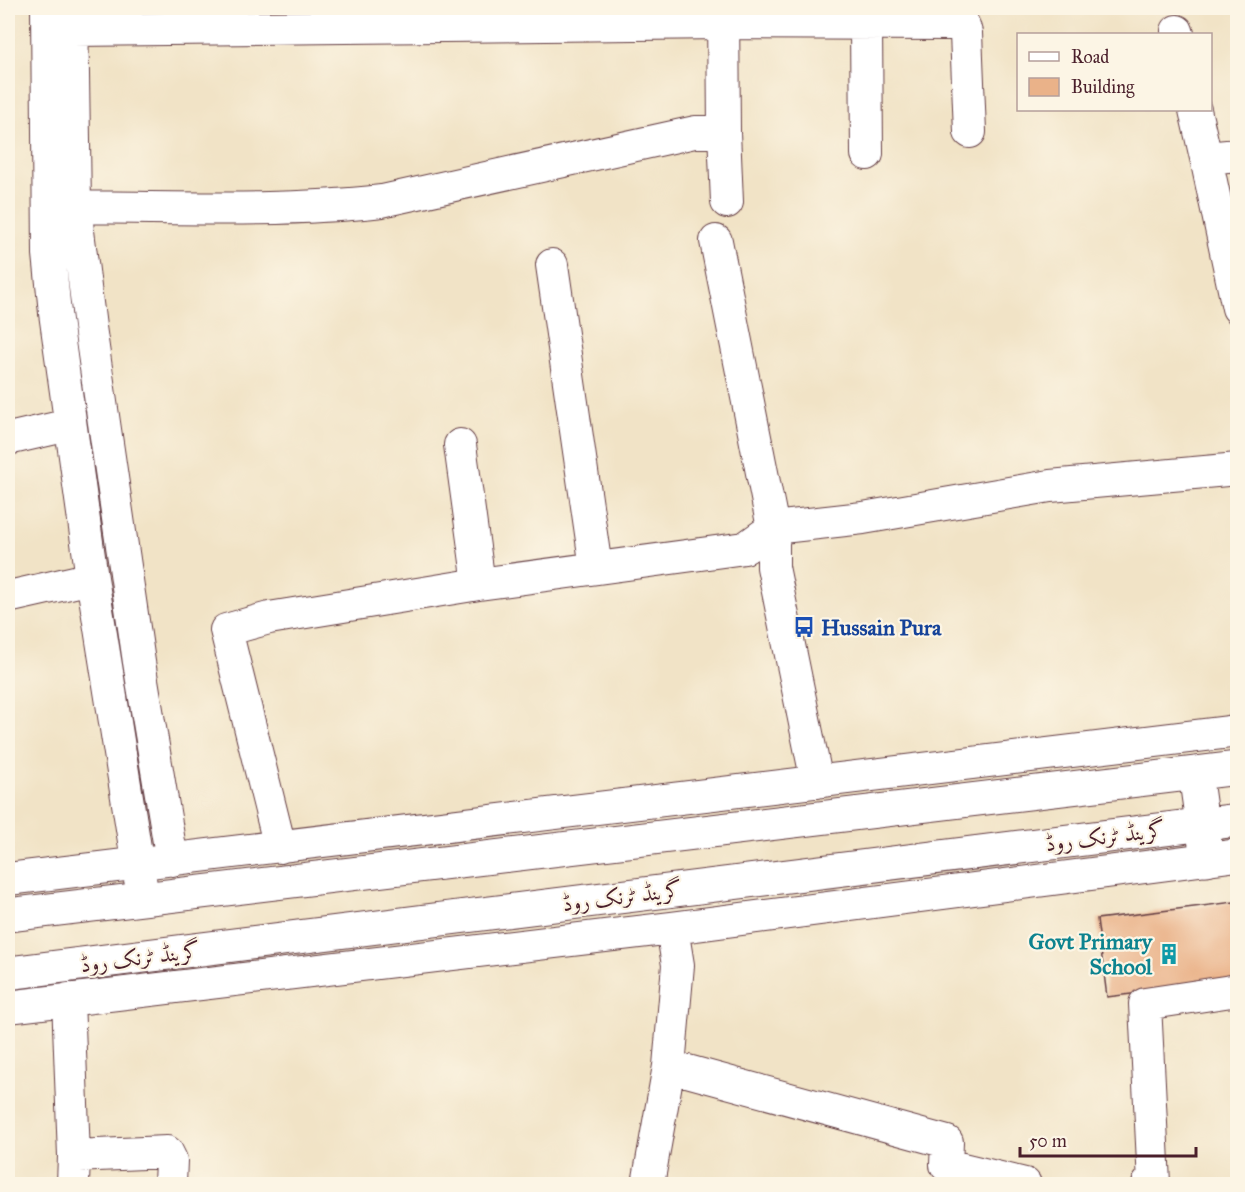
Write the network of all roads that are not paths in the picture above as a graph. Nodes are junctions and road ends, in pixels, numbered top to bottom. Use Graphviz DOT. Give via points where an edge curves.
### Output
graph roads {
  1 [pos="46,8"];
  2 [pos="723,15"];
  3 [pos="72,19"];
  4 [pos="866,24"];
  5 [pos="1195,111"];
  6 [pos="724,132"];
  7 [pos="970,132"];
  8 [pos="867,154"];
  9 [pos="1238,155"];
  10 [pos="1206,158"];
  11 [pos="727,202"];
  12 [pos="61,207"];
  13 [pos="716,241"];
  14 [pos="552,265"];
  15 [pos="1238,308"];
  16 [pos="69,425"];
  17 [pos="8,439"];
  18 [pos="460,445"];
  19 [pos="1238,469"];
  20 [pos="773,528"];
  21 [pos="596,568"];
  22 [pos="92,578"];
  23 [pos="479,584"];
  24 [pos="8,597"];
  25 [pos="1233,732"];
  26 [pos="1236,768"];
  27 [pos="1195,773"];
  28 [pos="817,782"];
  29 [pos="1238,820"];
  30 [pos="1201,824"];
  31 [pos="280,847"];
  32 [pos="1222,857"];
  33 [pos="172,860"];
  34 [pos="137,864"];
  35 [pos="8,879"];
  36 [pos="143,899"];
  37 [pos="8,915"];
  38 [pos="672,928"];
  39 [pos="8,973"];
  40 [pos="1238,990"];
  41 [pos="68,999"];
  42 [pos="8,1007"];
  43 [pos="669,1065"];
  44 [pos="74,1170"];
  45 [pos="170,1185"];
  46 [pos="648,1185"];
  47 [pos="1025,1185"];
  48 [pos="1148,1185"];
  1 -- 12 [label="street"];
  2 -- 3 [label="street"];
  2 -- 4 [label="street"];
  2 -- 6 [label="street"];
  3 -- 12 [label="street"];
  4 -- 7 [label="street" via="964,26"];
  4 -- 8 [label="street"];
  5 -- 10 [label="street"];
  6 -- 11 [label="street"];
  6 -- 12 [label="street" via="695,132 372,202 295,208"];
  9 -- 10 [label="street"];
  10 -- 15 [label="street"];
  12 -- 16 [label="street" via="49,254"];
  12 -- 33 [label="street" via="90,327"];
  13 -- 20 [label="street"];
  14 -- 21 [label="street"];
  16 -- 17 [label="street"];
  16 -- 22 [label="street"];
  18 -- 23 [label="street"];
  19 -- 20 [label="street" via="1050,486 862,518"];
  20 -- 21 [label="street" via="745,548"];
  20 -- 28 [label="street" via="773,567"];
  21 -- 23 [label="street"];
  22 -- 24 [label="street"];
  22 -- 34 [label="street"];
  23 -- 31 [label="street" via="269,618 226,630"];
  25 -- 26 [label="street"];
  25 -- 28 [label="street"];
  26 -- 27 [label="highway"];
  27 -- 30 [label="highway"];
  27 -- 36 [label="highway"];
  28 -- 31 [label="street"];
  29 -- 30 [label="highway, گرینڈ ٹرنک روڈ"];
  30 -- 32 [label="highway"];
  30 -- 39 [label="highway, گرینڈ ٹرنک روڈ"];
  31 -- 33 [label="street"];
  32 -- 38 [label="street"];
  33 -- 34 [label="street"];
  34 -- 35 [label="street"];
  34 -- 36 [label="street"];
  36 -- 37 [label="highway"];
  38 -- 41 [label="street"];
  38 -- 43 [label="street" via="678,965"];
  40 -- 48 [label="street" via="1145,1004 1154,1183"];
  41 -- 42 [label="street"];
  41 -- 44 [label="street"];
  43 -- 46 [label="street"];
  43 -- 47 [label="street" via="947,1142 946,1165"];
  44 -- 45 [label="street" via="167,1152 171,1160"];
}
